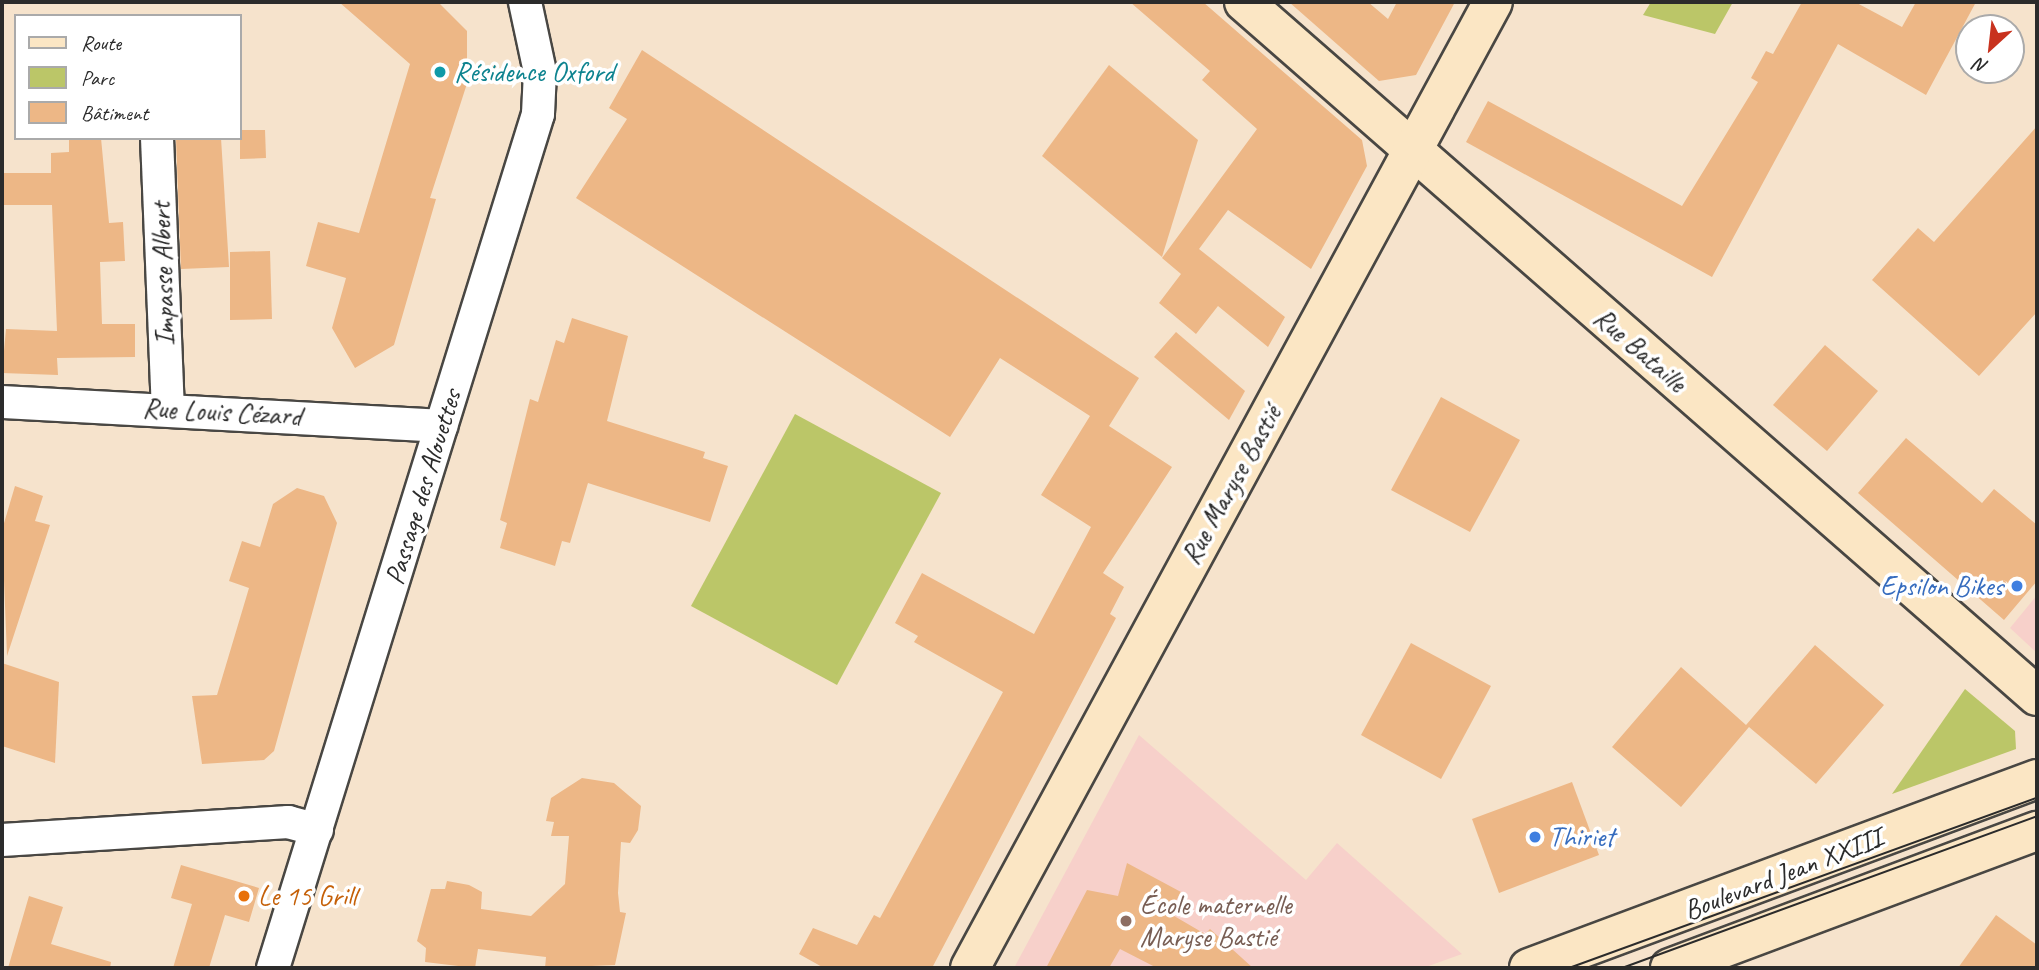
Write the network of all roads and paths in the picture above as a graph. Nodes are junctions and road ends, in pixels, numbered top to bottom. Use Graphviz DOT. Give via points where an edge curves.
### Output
graph roads {
  1 [pos="525,2"];
  2 [pos="1244,2"];
  3 [pos="1493,2"];
  4 [pos="157,140"];
  5 [pos="1412,153"];
  6 [pos="2,402"];
  7 [pos="168,409"];
  8 [pos="442,426"];
  9 [pos="2037,696"];
  10 [pos="2037,779"];
  11 [pos="317,830"];
  12 [pos="2037,831"];
  13 [pos="2,841"];
  14 [pos="273,968"];
  15 [pos="970,968"];
  16 [pos="1529,968"];
  17 [pos="1670,968"];
  1 -- 8 [label="street, Passage des Alouettes" via="540,72 538,114"];
  2 -- 5 [label="street, Rue Bataille"];
  3 -- 5 [label="street, Rue Maryse Bastié"];
  4 -- 7 [label="street, Impasse Albert"];
  5 -- 9 [label="street, Rue Bataille"];
  5 -- 15 [label="street, Rue Maryse Bastié"];
  6 -- 7 [label="street, Rue Louis Cézard"];
  7 -- 8 [label="street, Rue Louis Cézard"];
  8 -- 11 [label="street, Passage des Alouettes"];
  10 -- 16 [label="street, Boulevard Jean XXIII"];
  11 -- 13 [label="street" via="288,821"];
  11 -- 14 [label="street, Passage des Alouettes"];
  12 -- 17 [label="street, Boulevard Jean XXIII"];
}
